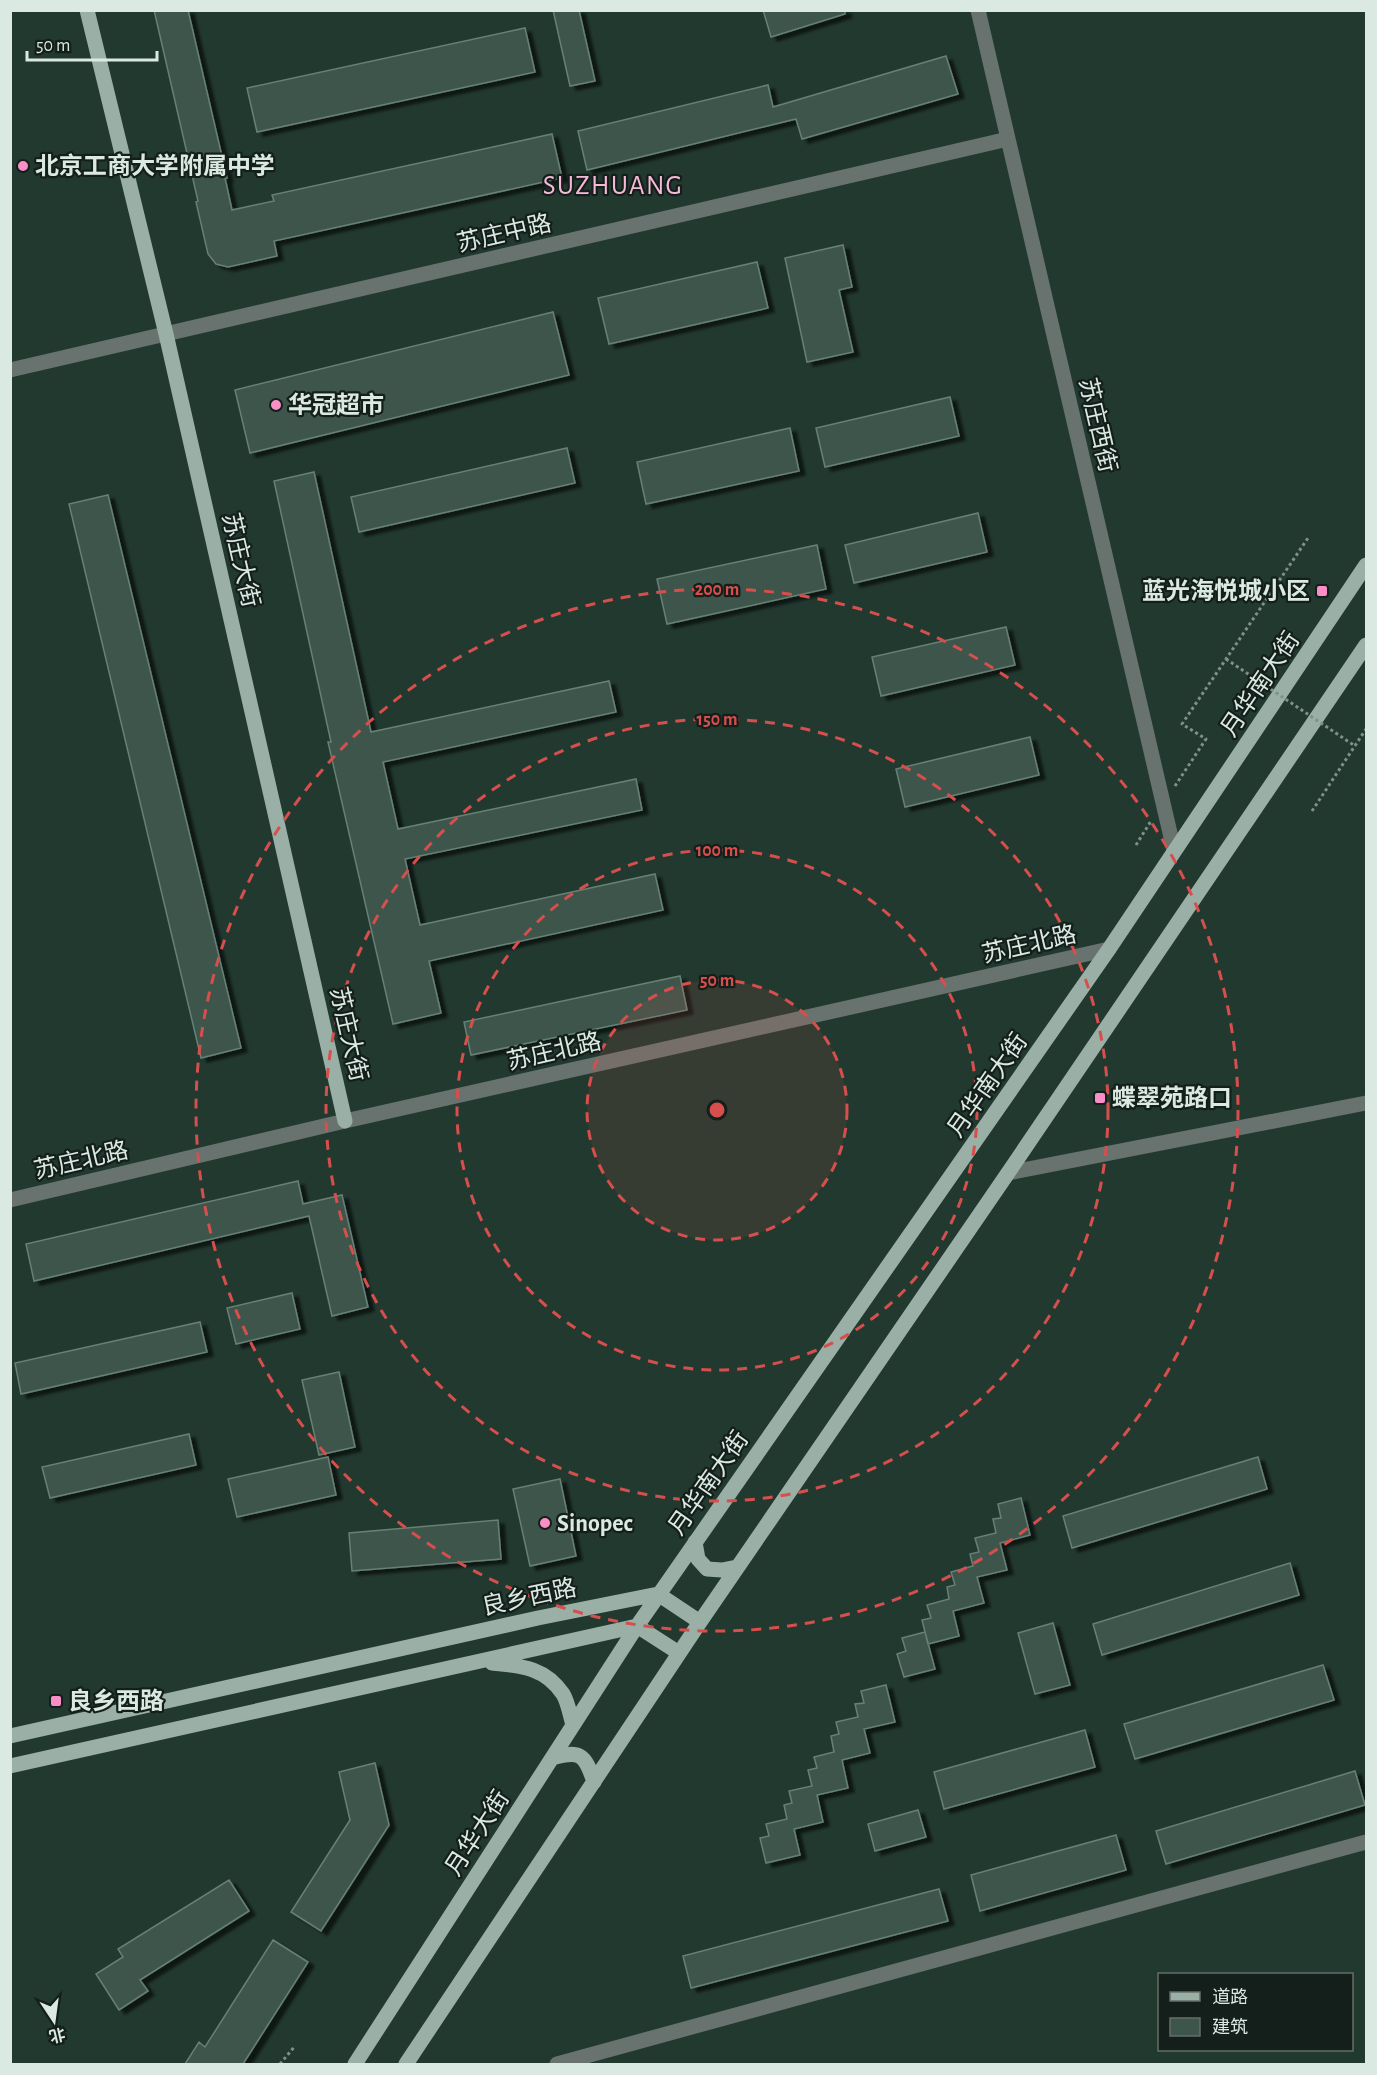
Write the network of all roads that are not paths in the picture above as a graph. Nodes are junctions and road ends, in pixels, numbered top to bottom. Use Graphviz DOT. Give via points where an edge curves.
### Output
graph roads {
  1 [pos="87,10"];
  2 [pos="978,10"];
  3 [pos="1008,139"];
  4 [pos="166,334"];
  5 [pos="10,370"];
  6 [pos="1366,566"];
  7 [pos="1366,645"];
  8 [pos="1174,850"];
  9 [pos="1109,949"];
  10 [pos="1366,1103"];
  11 [pos="345,1121"];
  12 [pos="1008,1173"];
  13 [pos="10,1200"];
  14 [pos="695,1542"];
  15 [pos="737,1567"];
  16 [pos="658,1594"];
  17 [pos="700,1622"];
  18 [pos="637,1626"];
  19 [pos="679,1653"];
  20 [pos="474,1662"];
  21 [pos="573,1725"];
  22 [pos="10,1736"];
  23 [pos="552,1758"];
  24 [pos="10,1766"];
  25 [pos="594,1782"];
  26 [pos="1366,1842"];
  27 [pos="355,2064"];
  28 [pos="406,2064"];
  29 [pos="557,2064"];
  1 -- 4 [label="main road, 苏庄大街"];
  2 -- 3 [label="street, 苏庄西街"];
  3 -- 4 [label="street, 苏庄中路"];
  3 -- 8 [label="street, 苏庄西街"];
  4 -- 5 [label="street, 苏庄中路"];
  4 -- 11 [label="main road, 苏庄大街"];
  6 -- 8 [label="main road, 月华南大街"];
  7 -- 12 [label="main road"];
  8 -- 9 [label="main road, 月华南大街"];
  9 -- 11 [label="street, 苏庄北路"];
  9 -- 14 [label="main road, 月华南大街"];
  10 -- 12 [label="street"];
  11 -- 13 [label="street, 苏庄北路"];
  12 -- 15 [label="main road"];
  14 -- 15 [label="main road" via="698,1559 707,1569"];
  14 -- 16 [label="main road, 月华南大街"];
  15 -- 17 [label="main road"];
  16 -- 17 [label="main road"];
  16 -- 18 [label="main road, 月华南大街"];
  16 -- 22 [label="main road, 良乡西路" via="538,1617"];
  17 -- 19 [label="main road"];
  18 -- 19 [label="main road"];
  18 -- 20 [label="main road"];
  18 -- 21 [label="main road, 月华大街"];
  19 -- 25 [label="main road"];
  20 -- 21 [label="main road" via="525,1666 547,1677 563,1694"];
  20 -- 24 [label="main road"];
  21 -- 23 [label="main road, 月华大街"];
  23 -- 25 [label="main road" via="581,1756"];
  23 -- 27 [label="main road, 月华大街"];
  25 -- 28 [label="main road"];
  26 -- 29 [label="street"];
}
